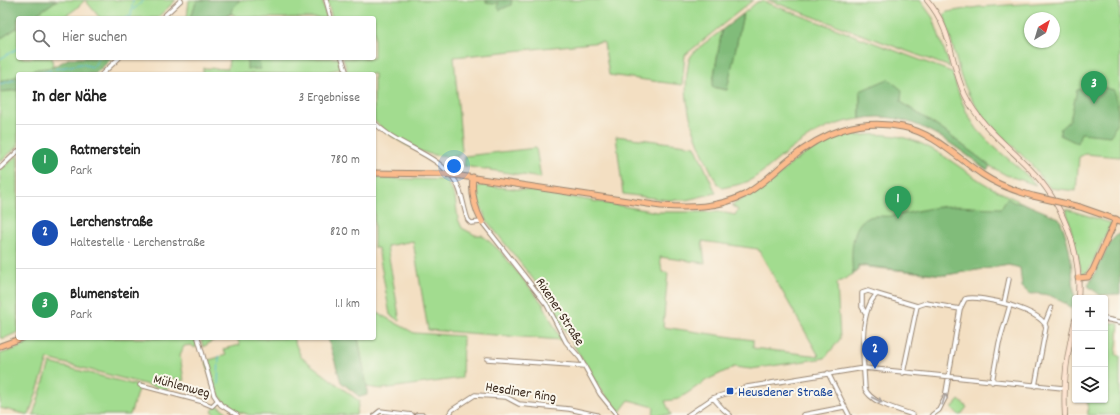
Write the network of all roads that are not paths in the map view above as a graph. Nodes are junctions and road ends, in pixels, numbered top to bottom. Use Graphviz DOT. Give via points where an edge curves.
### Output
graph roads {
  1 [pos="181,0"];
  2 [pos="326,0"];
  3 [pos="927,0"];
  4 [pos="164,16"];
  5 [pos="330,16"];
  6 [pos="117,60"];
  7 [pos="343,60"];
  8 [pos="104,72"];
  9 [pos="346,72"];
  10 [pos="376,124"];
  11 [pos="16,153"];
  12 [pos="0,168"];
  13 [pos="376,173"];
  14 [pos="473,177"];
  15 [pos="1118,220"];
  16 [pos="482,222"];
  17 [pos="1078,278"];
  18 [pos="1009,279"];
  19 [pos="877,294"];
  20 [pos="1078,295"];
  21 [pos="1004,303"];
  22 [pos="1010,305"];
  23 [pos="916,306"];
  24 [pos="1051,308"];
  25 [pos="960,309"];
  26 [pos="866,314"];
  27 [pos="1108,320"];
  28 [pos="1120,322"];
  29 [pos="1045,323"];
  30 [pos="1072,331"];
  31 [pos="16,340"];
  32 [pos="198,340"];
  33 [pos="0,346"];
  34 [pos="487,359"];
  35 [pos="585,366"];
  36 [pos="864,368"];
  37 [pos="903,373"];
  38 [pos="828,374"];
  39 [pos="948,378"];
  40 [pos="992,382"];
  41 [pos="140,385"];
  42 [pos="1035,386"];
  43 [pos="1063,388"];
  44 [pos="713,398"];
  45 [pos="218,401"];
  46 [pos="844,407"];
  47 [pos="237,415"];
  48 [pos="375,415"];
  49 [pos="412,415"];
  50 [pos="417,415"];
  51 [pos="423,415"];
  52 [pos="449,415"];
  53 [pos="597,415"];
  54 [pos="617,415"];
  55 [pos="688,415"];
  56 [pos="730,415"];
  57 [pos="803,415"];
  58 [pos="849,415"];
  59 [pos="913,415"];
  60 [pos="932,415"];
  61 [pos="1065,415"];
  1 -- 4 [label="street"];
  2 -- 5 [label="street"];
  3 -- 17 [label="street" via="938,15 948,37 965,94 977,115 1029,168 1059,209 1072,242"];
  6 -- 8 [label="street"];
  7 -- 9 [label="street"];
  10 -- 16 [label="street" via="391,137 446,169 460,192 468,220 474,223"];
  11 -- 12 [label="street"];
  13 -- 14 [label="main road, bridge"];
  14 -- 15 [label="main road, bridge" via="661,206 719,204 757,188 821,137 842,128 866,124 896,126 916,131 941,144 984,176 1012,190"];
  14 -- 16 [label="main road" via="474,204"];
  15 -- 17 [label="main road" via="1093,270 1088,276"];
  16 -- 35 [label="street, Rixener Straße" via="542,298 566,342"];
  17 -- 20 [label="street"];
  18 -- 21 [label="street"];
  19 -- 23 [label="street"];
  19 -- 26 [label="street"];
  19 -- 26 [label="street" via="862,293 862,307"];
  21 -- 22 [label="street"];
  21 -- 25 [label="street" via="971,297 965,299"];
  22 -- 29 [label="street" via="1042,319"];
  22 -- 40 [label="street" via="999,343"];
  23 -- 25 [label="street" via="926,302"];
  23 -- 37 [label="street"];
  24 -- 29 [label="street"];
  25 -- 39 [label="street"];
  26 -- 36 [label="street" via="863,337"];
  27 -- 28 [label="street"];
  29 -- 42 [label="street"];
  30 -- 43 [label="street"];
  31 -- 33 [label="main road"];
  32 -- 45 [label="street, Mühlenweg" via="207,374"];
  34 -- 35 [label="street"];
  35 -- 54 [label="street, Rixener Straße" via="600,394"];
  36 -- 37 [label="street"];
  36 -- 38 [label="street"];
  36 -- 59 [label="street, one-way" via="865,389 870,396"];
  37 -- 39 [label="street"];
  38 -- 44 [label="street" via="747,386"];
  38 -- 46 [label="street"];
  39 -- 40 [label="street"];
  60 -- 39 [label="street, one-way" via="939,410 943,402"];
  40 -- 42 [label="street"];
  41 -- 45 [label="street, Mühlenweg" via="212,406"];
  42 -- 43 [label="street"];
  43 -- 61 [label="street"];
  44 -- 55 [label="street"];
  44 -- 56 [label="street"];
  45 -- 47 [label="street, Mühlenweg"];
  46 -- 57 [label="street"];
  46 -- 58 [label="street"];
  48 -- 49 [label="street" via="380,411"];
  50 -- 51 [label="street"];
  52 -- 53 [label="street, Hesdiner Ring" via="452,410 476,395 506,397 519,404 565,408"];
}
